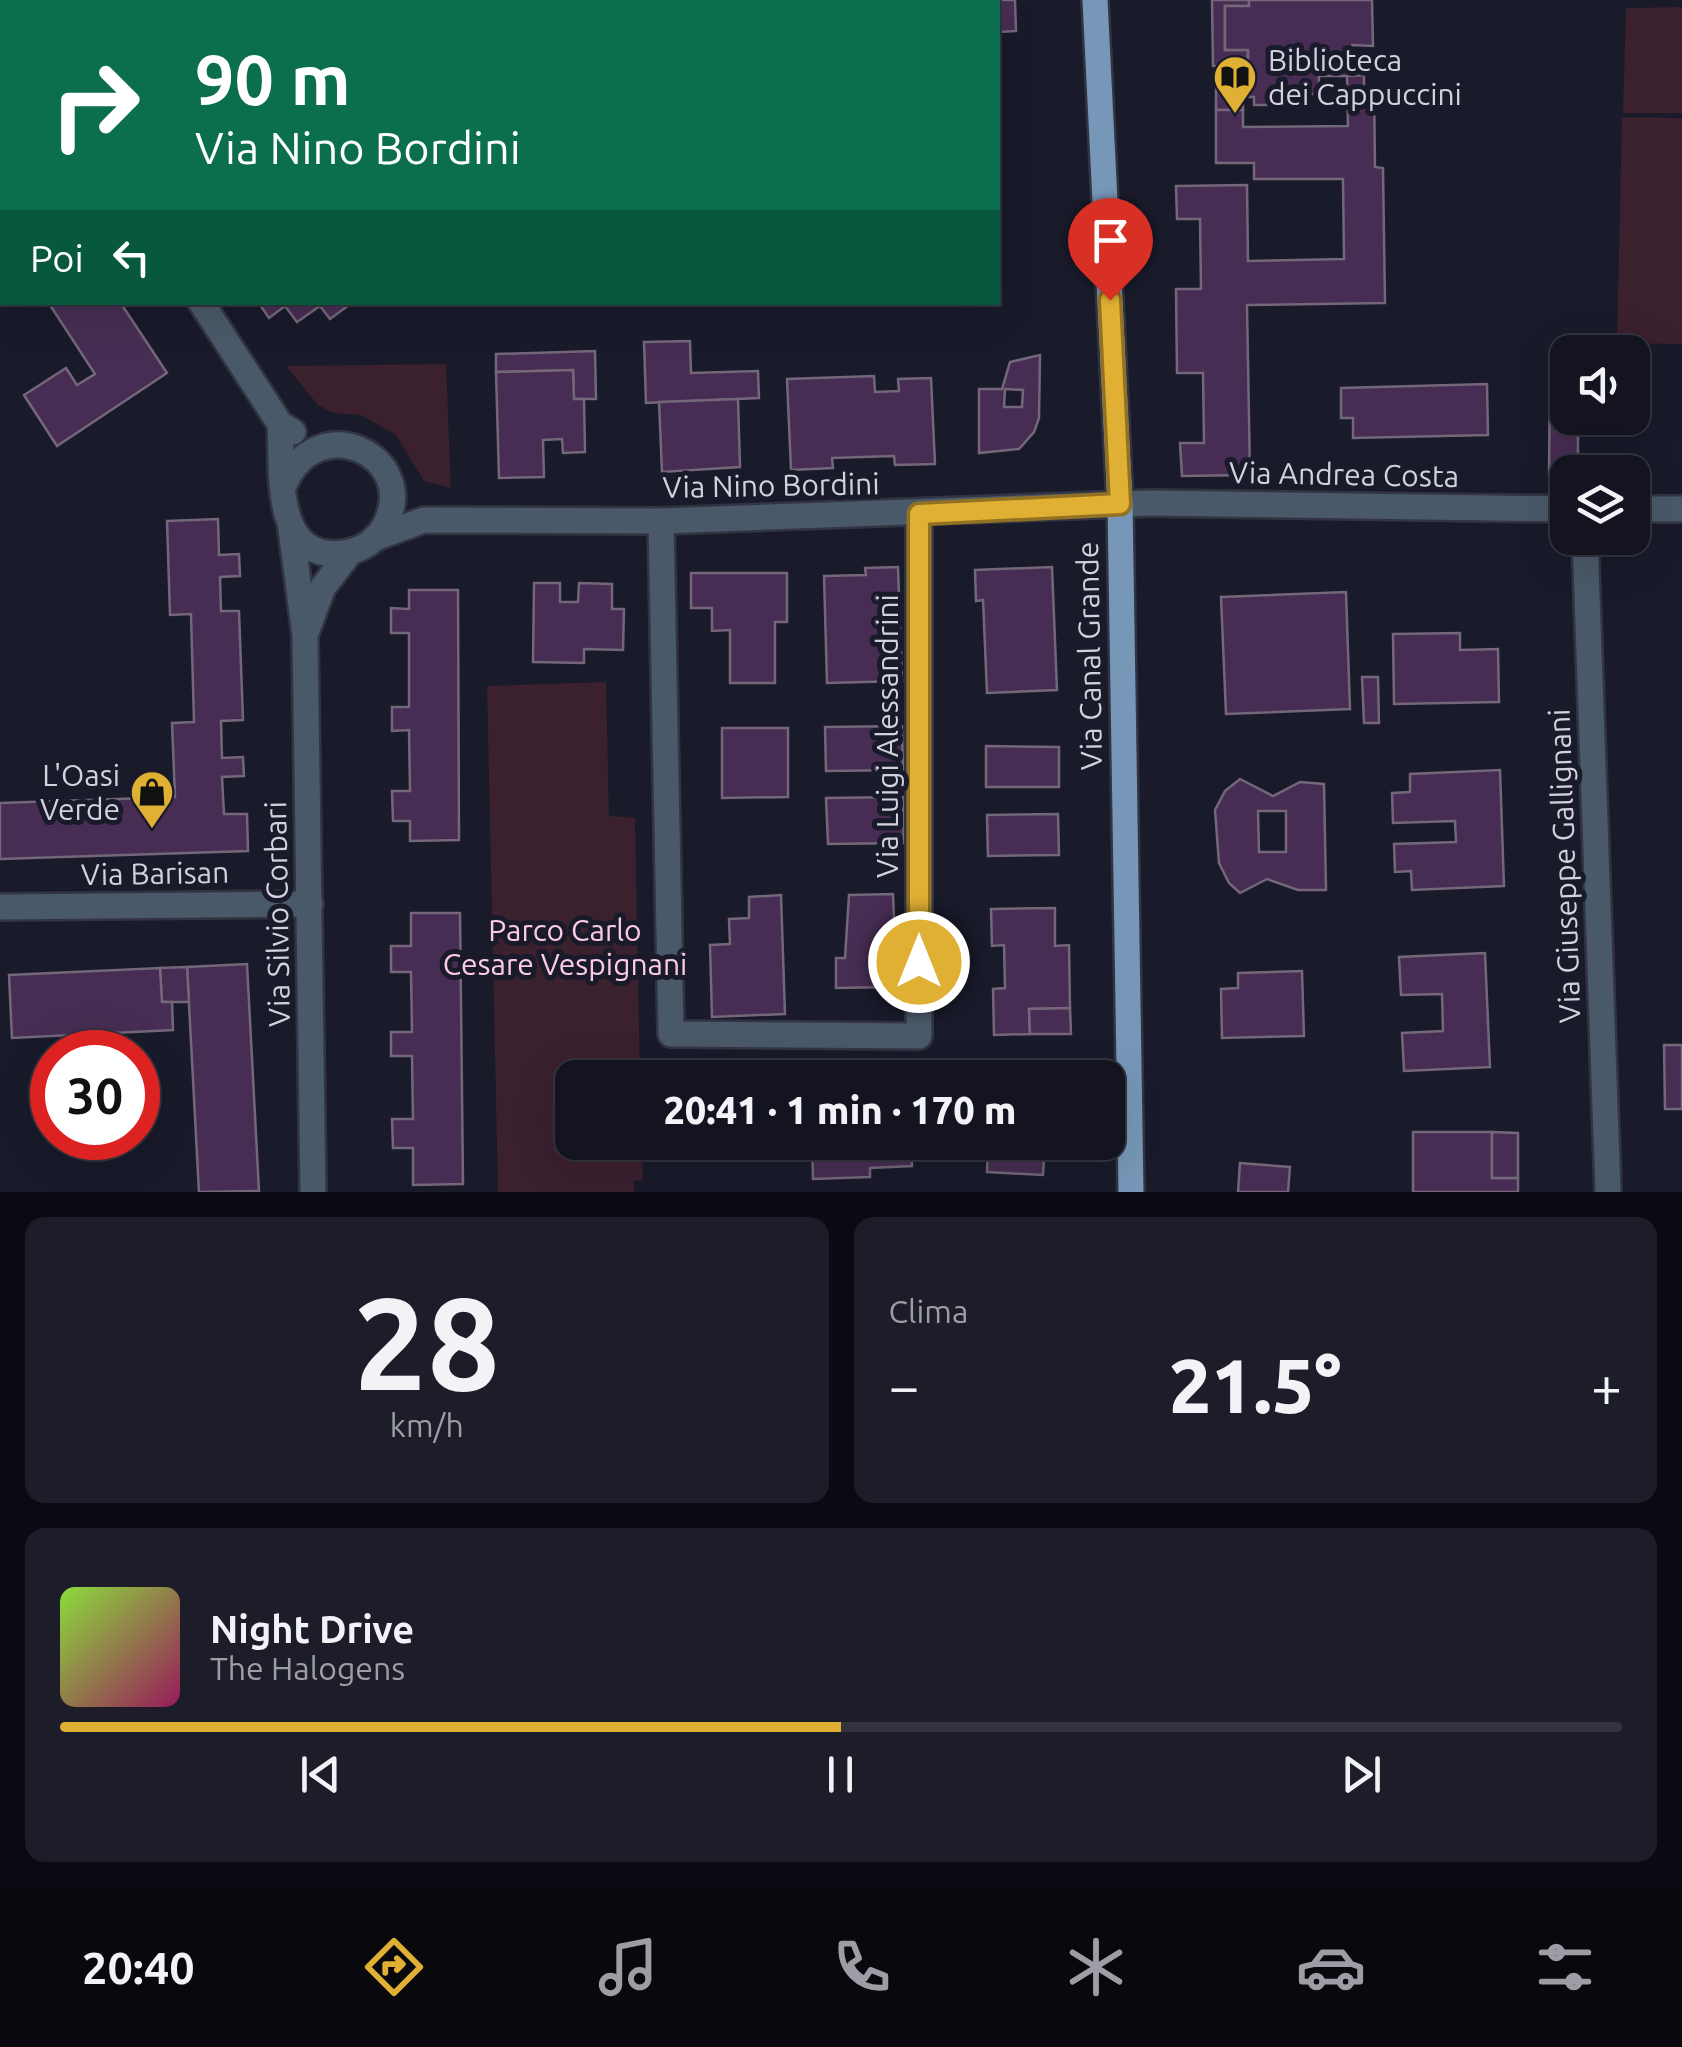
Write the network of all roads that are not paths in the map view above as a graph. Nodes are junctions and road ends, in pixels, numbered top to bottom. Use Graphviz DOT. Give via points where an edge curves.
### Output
graph roads {
  1 [pos="1095,0"];
  2 [pos="202,305"];
  3 [pos="280,424"];
  4 [pos="319,447"];
  5 [pos="284,485"];
  6 [pos="392,495"];
  7 [pos="1120,504"];
  8 [pos="1550,509"];
  9 [pos="1650,510"];
  10 [pos="1682,510"];
  11 [pos="919,514"];
  12 [pos="424,520"];
  13 [pos="661,521"];
  14 [pos="291,529"];
  15 [pos="376,538"];
  16 [pos="350,552"];
  17 [pos="1587,555"];
  18 [pos="305,635"];
  19 [pos="310,904"];
  20 [pos="0,907"];
  21 [pos="313,1192"];
  22 [pos="1131,1192"];
  23 [pos="1608,1192"];
  1 -- 7 [label="main road, Via Canal Grande"];
  2 -- 3 [label="street, Via Silvio Corbari"];
  3 -- 4 [label="street, Via Silvio Corbari"];
  3 -- 5 [label="street, Via Silvio Corbari"];
  4 -- 5 [label="street" via="291,468"];
  4 -- 6 [label="street, Via Silvio Corbari" via="367,452 388,478"];
  5 -- 14 [label="street, Via Silvio Corbari"];
  6 -- 12 [label="street"];
  6 -- 15 [label="street"];
  7 -- 8 [label="street, Via Andrea Costa"];
  7 -- 11 [label="street, Via Nino Bordini"];
  7 -- 22 [label="main road, Via Canal Grande"];
  9 -- 10 [label="street"];
  11 -- 13 [label="street, Via Nino Bordini"];
  11 -- 13 [label="street, Via Luigi Alessandrini" via="919,1036 671,1034"];
  12 -- 13 [label="street, Via Nino Bordini"];
  12 -- 15 [label="street, Via Nino Bordini"];
  14 -- 16 [label="street" via="317,550"];
  14 -- 18 [label="street, Via Silvio Corbari"];
  15 -- 16 [label="street, Via Silvio Corbari"];
  16 -- 18 [label="street, Via Silvio Corbari" via="323,587"];
  17 -- 23 [label="street, Via Giuseppe Gallignani"];
  18 -- 19 [label="street, Via Silvio Corbari"];
  19 -- 20 [label="street, Via Barisan"];
  19 -- 21 [label="street, Via Silvio Corbari"];
}
